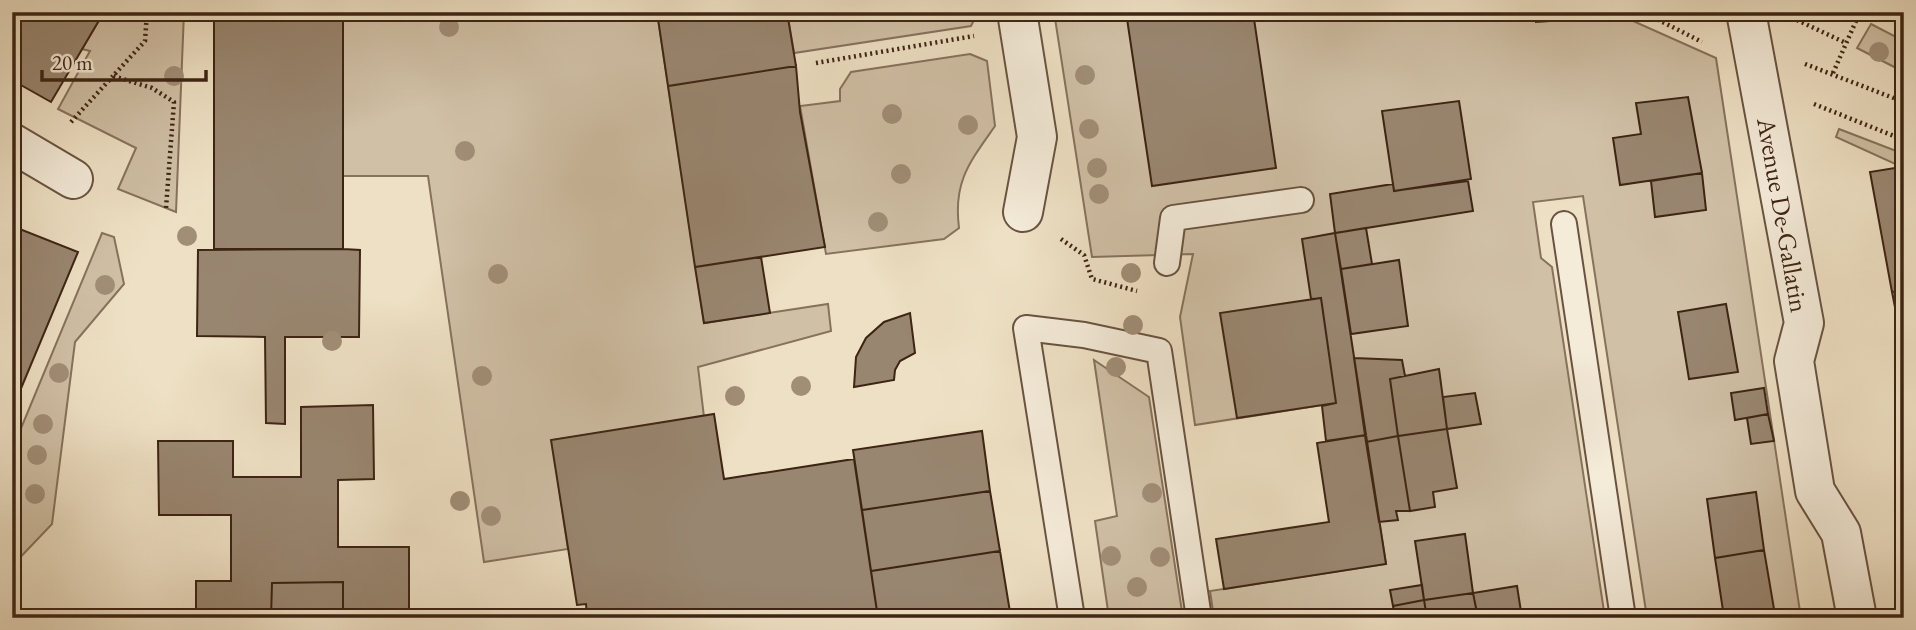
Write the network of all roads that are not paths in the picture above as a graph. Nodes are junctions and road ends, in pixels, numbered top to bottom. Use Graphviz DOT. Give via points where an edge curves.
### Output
graph roads {
  1 [pos="1017,12"];
  2 [pos="1746,12"];
  3 [pos="12,143"];
  4 [pos="73,179"];
  5 [pos="1301,200"];
  6 [pos="1023,212"];
  7 [pos="1564,224"];
  8 [pos="1167,263"];
  9 [pos="1072,618"];
  10 [pos="1199,618"];
  11 [pos="1623,618"];
  12 [pos="1857,618"];
  1 -- 6 [label="street" via="1037,137"];
  2 -- 12 [label="street, Avenue De-Gallatin" via="1804,323 1794,361 1815,491 1841,533"];
  3 -- 4 [label="street"];
  5 -- 8 [label="lane" via="1172,218"];
  7 -- 11 [label="lane"];
  9 -- 10 [label="lane" via="1026,328 1159,351"];
}
